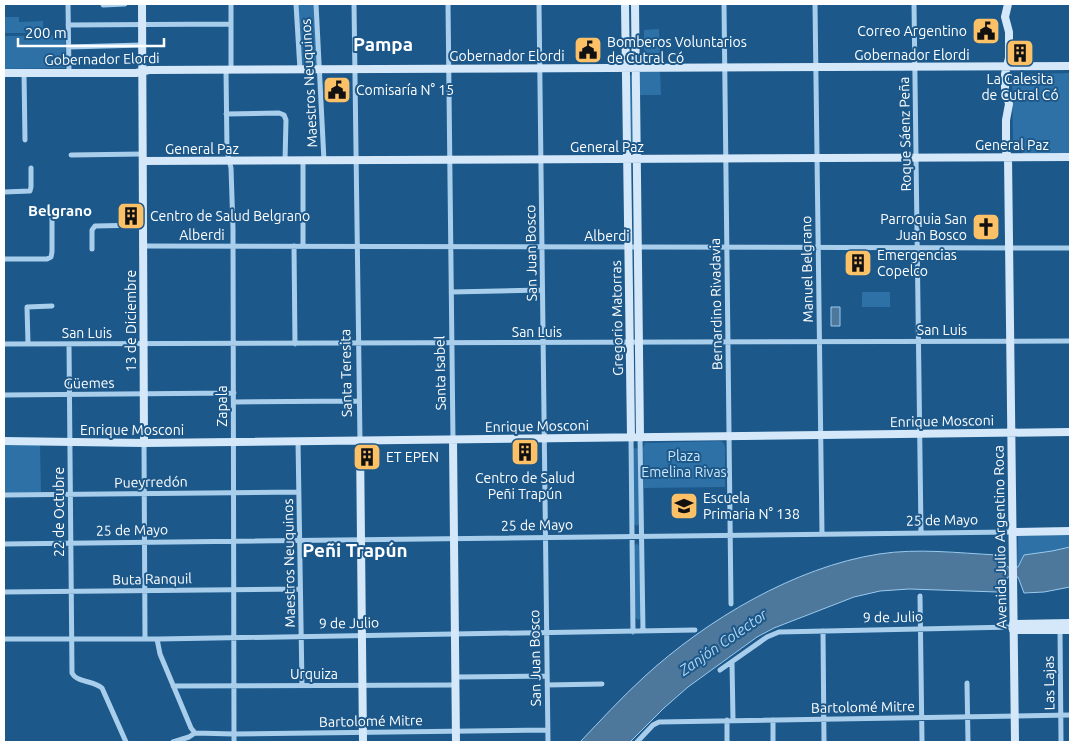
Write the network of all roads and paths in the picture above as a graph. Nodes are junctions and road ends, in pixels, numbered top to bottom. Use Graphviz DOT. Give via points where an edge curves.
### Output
graph roads {
  1 [pos="69,4"];
  2 [pos="125,4"];
  3 [pos="142,4"];
  4 [pos="230,4"];
  5 [pos="296,4"];
  6 [pos="316,4"];
  7 [pos="354,4"];
  8 [pos="448,4"];
  9 [pos="539,4"];
  10 [pos="625,4"];
  11 [pos="635,4"];
  12 [pos="724,4"];
  13 [pos="816,4"];
  14 [pos="914,4"];
  15 [pos="1008,4"];
  16 [pos="103,5"];
  17 [pos="231,24"];
  18 [pos="68,25"];
  19 [pos="142,25"];
  20 [pos="142,45"];
  21 [pos="69,46"];
  22 [pos="1070,66"];
  23 [pos="915,67"];
  24 [pos="1007,67"];
  25 [pos="626,68"];
  26 [pos="636,68"];
  27 [pos="724,68"];
  28 [pos="816,68"];
  29 [pos="449,69"];
  30 [pos="540,69"];
  31 [pos="228,70"];
  32 [pos="300,70"];
  33 [pos="320,70"];
  34 [pos="355,70"];
  35 [pos="142,72"];
  36 [pos="4,73"];
  37 [pos="24,73"];
  38 [pos="69,73"];
  39 [pos="226,114"];
  40 [pos="24,140"];
  41 [pos="71,155"];
  42 [pos="1070,157"];
  43 [pos="143,158"];
  44 [pos="817,158"];
  45 [pos="916,158"];
  46 [pos="1008,158"];
  47 [pos="627,159"];
  48 [pos="637,159"];
  49 [pos="725,159"];
  50 [pos="324,160"];
  51 [pos="356,160"];
  52 [pos="450,160"];
  53 [pos="541,160"];
  54 [pos="229,161"];
  55 [pos="286,161"];
  56 [pos="303,161"];
  57 [pos="31,168"];
  58 [pos="4,192"];
  59 [pos="52,216"];
  60 [pos="143,225"];
  61 [pos="143,246"];
  62 [pos="233,246"];
  63 [pos="294,246"];
  64 [pos="303,246"];
  65 [pos="357,246"];
  66 [pos="451,247"];
  67 [pos="542,247"];
  68 [pos="628,247"];
  69 [pos="638,247"];
  70 [pos="726,247"];
  71 [pos="818,248"];
  72 [pos="917,248"];
  73 [pos="1009,248"];
  74 [pos="1070,248"];
  75 [pos="92,249"];
  76 [pos="4,259"];
  77 [pos="542,290"];
  78 [pos="451,292"];
  79 [pos="52,306"];
  80 [pos="1010,341"];
  81 [pos="1070,341"];
  82 [pos="728,342"];
  83 [pos="819,342"];
  84 [pos="919,342"];
  85 [pos="543,343"];
  86 [pos="630,343"];
  87 [pos="639,343"];
  88 [pos="4,344"];
  89 [pos="28,344"];
  90 [pos="70,344"];
  91 [pos="144,344"];
  92 [pos="234,344"];
  93 [pos="295,344"];
  94 [pos="358,344"];
  95 [pos="452,344"];
  96 [pos="234,392"];
  97 [pos="144,393"];
  98 [pos="70,394"];
  99 [pos="4,395"];
  100 [pos="359,401"];
  101 [pos="234,402"];
  102 [pos="1070,432"];
  103 [pos="1011,433"];
  104 [pos="920,434"];
  105 [pos="820,435"];
  106 [pos="729,436"];
  107 [pos="631,437"];
  108 [pos="640,437"];
  109 [pos="544,438"];
  110 [pos="453,440"];
  111 [pos="4,441"];
  112 [pos="298,441"];
  113 [pos="360,441"];
  114 [pos="70,442"];
  115 [pos="234,442"];
  116 [pos="144,443"];
  117 [pos="234,492"];
  118 [pos="299,492"];
  119 [pos="145,493"];
  120 [pos="70,494"];
  121 [pos="4,495"];
  122 [pos="1070,531"];
  123 [pos="1012,532"];
  124 [pos="921,533"];
  125 [pos="822,534"];
  126 [pos="730,535"];
  127 [pos="632,536"];
  128 [pos="642,536"];
  129 [pos="545,538"];
  130 [pos="454,539"];
  131 [pos="300,540"];
  132 [pos="361,540"];
  133 [pos="234,541"];
  134 [pos="145,542"];
  135 [pos="71,543"];
  136 [pos="4,544"];
  137 [pos="300,589"];
  138 [pos="145,590"];
  139 [pos="234,590"];
  140 [pos="71,591"];
  141 [pos="4,592"];
  142 [pos="920,596"];
  143 [pos="731,604"];
  144 [pos="1070,623"];
  145 [pos="1013,627"];
  146 [pos="1060,627"];
  147 [pos="921,629"];
  148 [pos="694,630"];
  149 [pos="1070,630"];
  150 [pos="643,631"];
  151 [pos="823,631"];
  152 [pos="633,632"];
  153 [pos="546,633"];
  154 [pos="455,634"];
  155 [pos="362,636"];
  156 [pos="301,637"];
  157 [pos="72,638"];
  158 [pos="145,638"];
  159 [pos="234,638"];
  160 [pos="4,639"];
  161 [pos="157,639"];
  162 [pos="732,662"];
  163 [pos="720,670"];
  164 [pos="547,676"];
  165 [pos="456,681"];
  166 [pos="967,683"];
  167 [pos="602,684"];
  168 [pos="302,685"];
  169 [pos="362,685"];
  170 [pos="547,685"];
  171 [pos="173,686"];
  172 [pos="234,686"];
  173 [pos="1061,715"];
  174 [pos="1070,715"];
  175 [pos="968,716"];
  176 [pos="1014,716"];
  177 [pos="921,717"];
  178 [pos="824,719"];
  179 [pos="730,720"];
  180 [pos="773,720"];
  181 [pos="548,730"];
  182 [pos="456,731"];
  183 [pos="363,732"];
  184 [pos="195,733"];
  185 [pos="234,734"];
  186 [pos="126,742"];
  187 [pos="172,742"];
  188 [pos="234,742"];
  189 [pos="363,742"];
  190 [pos="456,742"];
  191 [pos="548,742"];
  192 [pos="637,742"];
  193 [pos="728,742"];
  194 [pos="773,742"];
  195 [pos="824,742"];
  196 [pos="922,742"];
  197 [pos="968,742"];
  198 [pos="1015,742"];
  199 [pos="1061,742"];
  1 -- 18 [label="street"];
  2 -- 16 [label="street"];
  3 -- 19 [label="street, 13 de Diciembre"];
  4 -- 17 [label="street, Zapala"];
  5 -- 32 [label="street, Maestros Neuquinos"];
  6 -- 33 [label="street, Maestros Neuquinos"];
  7 -- 34 [label="street, Santa Teresita"];
  8 -- 29 [label="street, Santa Isabel"];
  9 -- 30 [label="street, San Juan Bosco"];
  10 -- 25 [label="street, Gregorio Matorras"];
  11 -- 26 [label="street, Gregorio Matorras"];
  12 -- 27 [label="street, Bernardino Rivadavia"];
  13 -- 28 [label="street, Manuel Belgrano"];
  14 -- 23 [label="street, Roque Sáenz Peña"];
  15 -- 24 [label="street, Avenida Julio Argentino Roca" via="1005,16 1009,32"];
  17 -- 19 [label="street"];
  17 -- 31 [label="street, Zapala"];
  18 -- 19 [label="street"];
  18 -- 21 [label="street"];
  19 -- 20 [label="street, 13 de Diciembre"];
  20 -- 21 [label="street"];
  20 -- 35 [label="street, 13 de Diciembre"];
  21 -- 38 [label="street"];
  22 -- 24 [label="street, Gobernador Elordi"];
  23 -- 24 [label="street, Gobernador Elordi"];
  23 -- 28 [label="street, Gobernador Elordi"];
  23 -- 45 [label="street, Roque Sáenz Peña"];
  24 -- 46 [label="street, Avenida Julio Argentino Roca"];
  25 -- 26 [label="street, Gobernador Elordi"];
  25 -- 30 [label="street, Gobernador Elordi"];
  25 -- 47 [label="street, Gregorio Matorras"];
  26 -- 27 [label="street, Gobernador Elordi"];
  26 -- 48 [label="street, Gregorio Matorras"];
  27 -- 28 [label="street, Gobernador Elordi"];
  27 -- 49 [label="street, Bernardino Rivadavia"];
  28 -- 44 [label="street, Manuel Belgrano"];
  29 -- 30 [label="street, Gobernador Elordi"];
  29 -- 34 [label="street, Gobernador Elordi"];
  29 -- 52 [label="street, Santa Isabel"];
  30 -- 53 [label="street, San Juan Bosco"];
  31 -- 32 [label="street, Gobernador Elordi"];
  31 -- 35 [label="street, Gobernador Elordi"];
  31 -- 39 [label="street, Zapala"];
  32 -- 33 [label="street, Gobernador Elordi"];
  33 -- 34 [label="street, Gobernador Elordi"];
  33 -- 50 [label="street, Maestros Neuquinos"];
  34 -- 51 [label="street, Santa Teresita"];
  35 -- 38 [label="street, Gobernador Elordi"];
  35 -- 43 [label="street, 13 de Diciembre"];
  36 -- 37 [label="street, Gobernador Elordi"];
  37 -- 38 [label="street, Gobernador Elordi"];
  37 -- 40 [label="street"];
  39 -- 54 [label="street, Zapala"];
  39 -- 55 [label="street" via="284,115"];
  41 -- 43 [label="street"];
  42 -- 46 [label="street, General Paz"];
  43 -- 54 [label="street, General Paz"];
  43 -- 60 [label="street, 13 de Diciembre"];
  44 -- 45 [label="street, General Paz"];
  44 -- 49 [label="street, General Paz"];
  44 -- 71 [label="street, Manuel Belgrano"];
  45 -- 46 [label="street, General Paz"];
  45 -- 72 [label="street, Roque Sáenz Peña"];
  46 -- 73 [label="street, Avenida Julio Argentino Roca"];
  47 -- 48 [label="street, General Paz"];
  47 -- 53 [label="street, General Paz"];
  47 -- 68 [label="street, Gregorio Matorras"];
  48 -- 49 [label="street, General Paz"];
  48 -- 69 [label="street, Gregorio Matorras"];
  49 -- 70 [label="street, Bernardino Rivadavia"];
  50 -- 51 [label="street, General Paz"];
  50 -- 56 [label="street, General Paz"];
  51 -- 52 [label="street, General Paz"];
  51 -- 65 [label="street, Santa Teresita"];
  52 -- 53 [label="street, General Paz"];
  52 -- 66 [label="street, Santa Isabel"];
  53 -- 67 [label="street, San Juan Bosco"];
  54 -- 55 [label="street, General Paz"];
  54 -- 62 [label="street, Zapala"];
  55 -- 56 [label="street, General Paz"];
  56 -- 64 [label="street, Maestros Neuquinos"];
  57 -- 58 [label="street" via="30,191"];
  59 -- 76 [label="street" via="51,258"];
  60 -- 61 [label="street, 13 de Diciembre"];
  60 -- 75 [label="street" via="94,226"];
  61 -- 62 [label="street, Alberdi"];
  61 -- 91 [label="street, 13 de Diciembre"];
  62 -- 63 [label="street, Alberdi"];
  62 -- 92 [label="street, Zapala"];
  63 -- 64 [label="street, Alberdi"];
  63 -- 93 [label="street"];
  64 -- 65 [label="street, Alberdi"];
  65 -- 66 [label="street, Alberdi"];
  65 -- 94 [label="street, Santa Teresita"];
  66 -- 67 [label="street, Alberdi"];
  66 -- 78 [label="street, Santa Isabel"];
  67 -- 68 [label="street, Alberdi"];
  67 -- 77 [label="street, San Juan Bosco"];
  68 -- 69 [label="street, Alberdi"];
  68 -- 86 [label="street, Gregorio Matorras"];
  69 -- 70 [label="street, Alberdi"];
  69 -- 87 [label="street, Gregorio Matorras"];
  70 -- 71 [label="street, Alberdi"];
  70 -- 82 [label="street, Bernardino Rivadavia"];
  71 -- 72 [label="street, Alberdi"];
  71 -- 83 [label="street, Manuel Belgrano"];
  72 -- 73 [label="street, Alberdi"];
  72 -- 84 [label="street, Roque Sáenz Peña"];
  73 -- 74 [label="street, Alberdi"];
  73 -- 80 [label="street, Avenida Julio Argentino Roca"];
  77 -- 78 [label="street"];
  77 -- 85 [label="street, San Juan Bosco"];
  78 -- 95 [label="street, Santa Isabel"];
  79 -- 89 [label="street" via="27,307"];
  80 -- 81 [label="street, San Luis"];
  80 -- 84 [label="street, San Luis"];
  80 -- 103 [label="street, Avenida Julio Argentino Roca"];
  82 -- 83 [label="street, San Luis"];
  82 -- 87 [label="street, San Luis"];
  82 -- 106 [label="street, Bernardino Rivadavia"];
  83 -- 84 [label="street, San Luis"];
  83 -- 105 [label="street, Manuel Belgrano"];
  84 -- 104 [label="street, Roque Sáenz Peña"];
  85 -- 86 [label="street, San Luis"];
  85 -- 95 [label="street, San Luis"];
  85 -- 109 [label="street, San Juan Bosco"];
  86 -- 87 [label="street, San Luis"];
  86 -- 107 [label="street, Gregorio Matorras"];
  87 -- 108 [label="street, Gregorio Matorras"];
  88 -- 89 [label="street, San Luis"];
  89 -- 90 [label="street, San Luis"];
  90 -- 91 [label="street, San Luis"];
  90 -- 98 [label="street, 22 de Octubre"];
  91 -- 92 [label="street, San Luis"];
  91 -- 97 [label="street, 13 de Diciembre"];
  92 -- 93 [label="street, San Luis"];
  92 -- 96 [label="street, Zapala"];
  93 -- 94 [label="street, San Luis"];
  94 -- 95 [label="street, San Luis"];
  94 -- 100 [label="street, Santa Teresita"];
  95 -- 110 [label="street, Santa Isabel"];
  96 -- 97 [label="street, Güemes"];
  96 -- 101 [label="street, Zapala"];
  97 -- 98 [label="street, Güemes"];
  97 -- 116 [label="street, 13 de Diciembre"];
  98 -- 99 [label="street, Güemes"];
  98 -- 114 [label="street, 22 de Octubre"];
  100 -- 101 [label="street"];
  100 -- 113 [label="street, Santa Teresita"];
  101 -- 115 [label="street, Zapala"];
  102 -- 103 [label="street, Enrique Mosconi"];
  103 -- 104 [label="street, Enrique Mosconi"];
  103 -- 123 [label="street, Avenida Julio Argentino Roca"];
  104 -- 105 [label="street, Enrique Mosconi"];
  104 -- 124 [label="street, Roque Sáenz Peña"];
  105 -- 106 [label="street, Enrique Mosconi"];
  105 -- 125 [label="street, Manuel Belgrano"];
  106 -- 108 [label="street, Enrique Mosconi"];
  106 -- 126 [label="street, Bernardino Rivadavia"];
  107 -- 108 [label="street, Enrique Mosconi"];
  107 -- 109 [label="street, Enrique Mosconi"];
  107 -- 127 [label="street, Gregorio Matorras"];
  108 -- 128 [label="street, Gregorio Matorras"];
  109 -- 110 [label="street, Enrique Mosconi"];
  109 -- 129 [label="street, San Juan Bosco"];
  110 -- 113 [label="street, Enrique Mosconi"];
  110 -- 130 [label="street, Santa Isabel"];
  111 -- 114 [label="street, Enrique Mosconi"];
  112 -- 113 [label="street, Enrique Mosconi"];
  112 -- 115 [label="street, Enrique Mosconi"];
  112 -- 118 [label="street, Maestros Neuquinos"];
  113 -- 132 [label="street, Santa Teresita"];
  114 -- 116 [label="street, Enrique Mosconi"];
  114 -- 120 [label="street, 22 de Octubre"];
  115 -- 116 [label="street, Enrique Mosconi"];
  115 -- 117 [label="street, Zapala"];
  116 -- 119 [label="street, 13 de Diciembre"];
  117 -- 118 [label="street, Pueyrredón"];
  117 -- 119 [label="street, Pueyrredón"];
  117 -- 133 [label="street, Zapala"];
  118 -- 131 [label="street, Maestros Neuquinos"];
  119 -- 120 [label="street, Pueyrredón"];
  119 -- 134 [label="street, 13 de Diciembre"];
  120 -- 121 [label="street, Pueyrredón"];
  120 -- 135 [label="street, 22 de Octubre"];
  122 -- 123 [label="street, 25 de Mayo"];
  123 -- 124 [label="street, 25 de Mayo"];
  123 -- 145 [label="street, Avenida Julio Argentino Roca"];
  124 -- 125 [label="street, 25 de Mayo"];
  125 -- 126 [label="street, 25 de Mayo"];
  126 -- 128 [label="street, 25 de Mayo"];
  126 -- 143 [label="street, Bernardino Rivadavia"];
  127 -- 128 [label="street, 25 de Mayo"];
  127 -- 129 [label="street, 25 de Mayo"];
  127 -- 152 [label="street, Gregorio Matorras"];
  128 -- 150 [label="street, Gregorio Matorras"];
  129 -- 130 [label="street, 25 de Mayo"];
  129 -- 153 [label="street, San Juan Bosco"];
  130 -- 132 [label="street, 25 de Mayo"];
  130 -- 154 [label="street, Santa Isabel"];
  131 -- 132 [label="street, 25 de Mayo"];
  131 -- 133 [label="street, 25 de Mayo"];
  131 -- 137 [label="street, Maestros Neuquinos"];
  132 -- 155 [label="street, Santa Teresita"];
  133 -- 134 [label="street, 25 de Mayo"];
  133 -- 139 [label="street, Zapala"];
  134 -- 135 [label="street, 25 de Mayo"];
  134 -- 138 [label="street, 13 de Diciembre"];
  135 -- 136 [label="street, 25 de Mayo"];
  135 -- 140 [label="street, 22 de Octubre"];
  137 -- 139 [label="street, Buta Ranquil"];
  137 -- 156 [label="street, Maestros Neuquinos"];
  138 -- 139 [label="street, Buta Ranquil"];
  138 -- 140 [label="street, Buta Ranquil"];
  138 -- 158 [label="street, 13 de Diciembre"];
  139 -- 159 [label="street, Zapala"];
  140 -- 141 [label="street, Buta Ranquil"];
  140 -- 157 [label="street, 22 de Octubre"];
  142 -- 147 [label="street"];
  144 -- 146 [label="street, 9 de Julio"];
  145 -- 146 [label="street, 9 de Julio"];
  145 -- 147 [label="street, 9 de Julio"];
  145 -- 176 [label="street, Avenida Julio Argentino Roca"];
  146 -- 149 [label="street, 9 de Julio"];
  146 -- 173 [label="street, Las Lajas"];
  147 -- 151 [label="street, 9 de Julio"];
  147 -- 177 [label="street"];
  148 -- 150 [label="street, 9 de Julio"];
  150 -- 152 [label="street, 9 de Julio"];
  151 -- 162 [label="street, 9 de Julio" via="773,634"];
  151 -- 178 [label="street"];
  152 -- 153 [label="street, 9 de Julio"];
  153 -- 154 [label="street, 9 de Julio"];
  153 -- 164 [label="street, San Juan Bosco"];
  154 -- 155 [label="street, 9 de Julio"];
  154 -- 165 [label="street, Santa Isabel"];
  155 -- 156 [label="street, 9 de Julio"];
  155 -- 169 [label="street, Santa Teresita"];
  156 -- 159 [label="street, 9 de Julio"];
  156 -- 168 [label="street, Maestros Neuquinos"];
  157 -- 158 [label="street, 9 de Julio"];
  157 -- 160 [label="street, 9 de Julio"];
  157 -- 186 [label="street, 22 de Octubre" via="72,673 77,679 102,688"];
  158 -- 161 [label="street, 9 de Julio"];
  159 -- 161 [label="street, 9 de Julio"];
  159 -- 172 [label="street, Zapala"];
  161 -- 171 [label="street" via="158,651"];
  162 -- 163 [label="street"];
  162 -- 179 [label="street"];
  164 -- 165 [label="street, Urquiza"];
  164 -- 170 [label="street, San Juan Bosco"];
  165 -- 169 [label="street, Urquiza"];
  165 -- 182 [label="street, Santa Isabel"];
  166 -- 175 [label="street"];
  167 -- 170 [label="street"];
  168 -- 169 [label="street, Urquiza"];
  168 -- 172 [label="street, Urquiza"];
  169 -- 183 [label="street, Santa Teresita"];
  170 -- 181 [label="street, San Juan Bosco"];
  171 -- 172 [label="street, Urquiza"];
  171 -- 184 [label="street"];
  172 -- 185 [label="street, Zapala"];
  173 -- 174 [label="street, Bartolomé Mitre"];
  173 -- 176 [label="street, Bartolomé Mitre"];
  173 -- 199 [label="street, Las Lajas"];
  175 -- 176 [label="street, Bartolomé Mitre"];
  175 -- 177 [label="street, Bartolomé Mitre"];
  175 -- 197 [label="street"];
  176 -- 198 [label="street, Avenida Julio Argentino Roca"];
  177 -- 178 [label="street, Bartolomé Mitre"];
  177 -- 196 [label="street"];
  178 -- 180 [label="street, Bartolomé Mitre"];
  178 -- 195 [label="street"];
  179 -- 180 [label="street, Bartolomé Mitre"];
  179 -- 192 [label="street, Bartolomé Mitre" via="657,722"];
  179 -- 193 [label="street"];
  180 -- 194 [label="street"];
  181 -- 182 [label="street, Bartolomé Mitre"];
  181 -- 191 [label="street, San Juan Bosco"];
  182 -- 183 [label="street, Bartolomé Mitre"];
  182 -- 190 [label="street, Santa Isabel"];
  183 -- 185 [label="street, Bartolomé Mitre"];
  183 -- 189 [label="street, Santa Teresita"];
  184 -- 185 [label="street, Bartolomé Mitre"];
  184 -- 187 [label="street"];
  185 -- 188 [label="street, Zapala"];
}
